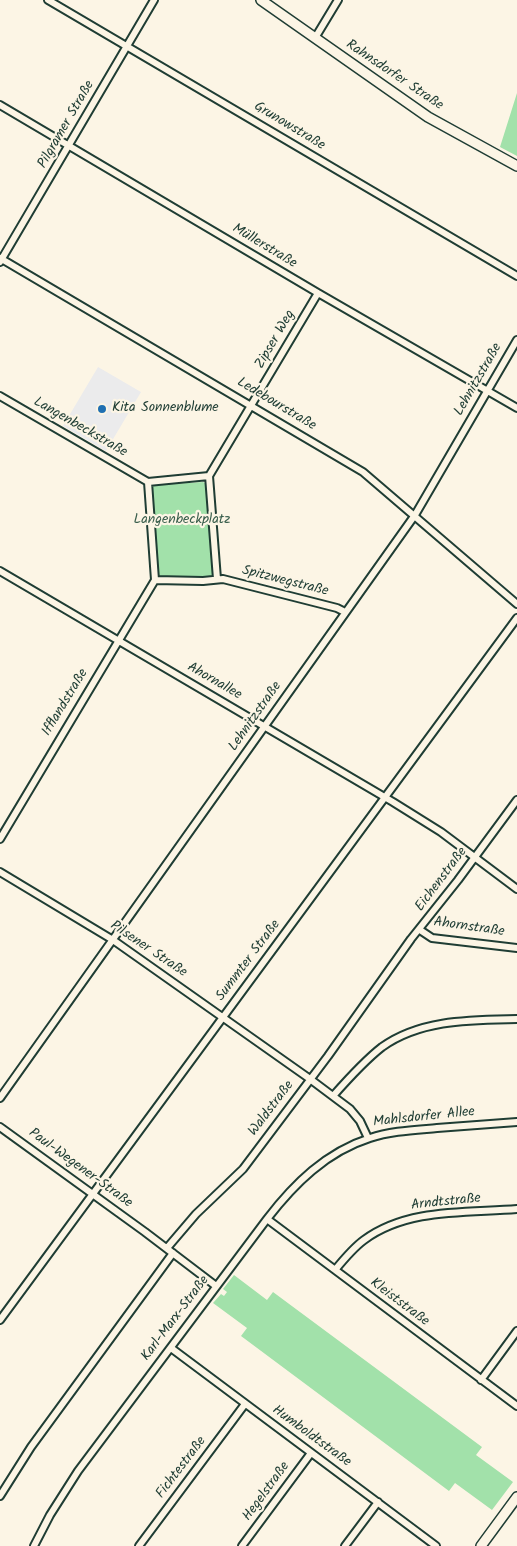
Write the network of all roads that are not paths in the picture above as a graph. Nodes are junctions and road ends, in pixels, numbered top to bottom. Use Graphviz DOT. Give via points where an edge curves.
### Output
graph roads {
  1 [pos="48,0"];
  2 [pos="154,0"];
  3 [pos="261,0"];
  4 [pos="338,0"];
  5 [pos="315,38"];
  6 [pos="128,46"];
  7 [pos="0,105"];
  8 [pos="69,145"];
  9 [pos="517,166"];
  10 [pos="1,260"];
  11 [pos="517,276"];
  12 [pos="318,293"];
  13 [pos="517,340"];
  14 [pos="487,391"];
  15 [pos="0,396"];
  16 [pos="252,406"];
  17 [pos="517,408"];
  18 [pos="209,476"];
  19 [pos="148,482"];
  20 [pos="415,515"];
  21 [pos="1,573"];
  22 [pos="217,579"];
  23 [pos="154,580"];
  24 [pos="517,604"];
  25 [pos="345,612"];
  26 [pos="517,618"];
  27 [pos="118,640"];
  28 [pos="265,726"];
  29 [pos="386,797"];
  30 [pos="517,800"];
  31 [pos="0,839"];
  32 [pos="475,857"];
  33 [pos="0,872"];
  34 [pos="517,889"];
  35 [pos="420,930"];
  36 [pos="113,940"];
  37 [pos="517,948"];
  38 [pos="386,974"];
  39 [pos="223,1017"];
  40 [pos="517,1019"];
  41 [pos="276,1056"];
  42 [pos="310,1079"];
  43 [pos="333,1096"];
  44 [pos="0,1098"];
  45 [pos="517,1122"];
  46 [pos="0,1128"];
  47 [pos="368,1138"];
  48 [pos="93,1194"];
  49 [pos="517,1209"];
  50 [pos="267,1219"];
  51 [pos="167,1248"];
  52 [pos="173,1253"];
  53 [pos="335,1270"];
  54 [pos="216,1286"];
  55 [pos="0,1320"];
  56 [pos="517,1331"];
  57 [pos="171,1348"];
  58 [pos="481,1380"];
  59 [pos="245,1404"];
  60 [pos="517,1406"];
  61 [pos="311,1453"];
  62 [pos="0,1496"];
  63 [pos="517,1497"];
  64 [pos="378,1502"];
  65 [pos="34,1546"];
  66 [pos="139,1546"];
  67 [pos="242,1546"];
  68 [pos="345,1546"];
  69 [pos="436,1546"];
  70 [pos="481,1546"];
  1 -- 6 [label="street, Grunowstraße"];
  2 -- 6 [label="street, Pilgramer Straße"];
  3 -- 5 [label="street, Rahnsdorfer Straße"];
  4 -- 5 [label="street"];
  5 -- 9 [label="street, Rahnsdorfer Straße" via="428,117"];
  6 -- 8 [label="street, Pilgramer Straße"];
  6 -- 11 [label="street, Grunowstraße"];
  7 -- 8 [label="street, Müllerstraße"];
  8 -- 10 [label="street, Pilgramer Straße"];
  8 -- 12 [label="street, Müllerstraße"];
  10 -- 16 [label="street, Ledebourstraße"];
  12 -- 14 [label="street, Müllerstraße"];
  12 -- 16 [label="street, Zipser Weg"];
  13 -- 14 [label="street, Lehnitzstraße"];
  14 -- 17 [label="street, Müllerstraße"];
  14 -- 20 [label="street, Lehnitzstraße"];
  15 -- 19 [label="street, Langenbeckstraße"];
  16 -- 18 [label="street, Zipser Weg"];
  16 -- 20 [label="street, Ledebourstraße" via="363,472"];
  18 -- 19 [label="street"];
  18 -- 22 [label="street"];
  19 -- 23 [label="street"];
  20 -- 24 [label="street, Ledebourstraße"];
  20 -- 25 [label="street, Lehnitzstraße"];
  21 -- 27 [label="street, Ahornallee"];
  22 -- 23 [label="street"];
  22 -- 25 [label="street, Spitzwegstraße"];
  23 -- 27 [label="street, Ifflandstraße"];
  25 -- 28 [label="street, Lehnitzstraße"];
  26 -- 29 [label="street, Summter Straße"];
  27 -- 28 [label="street, Ahornallee"];
  27 -- 31 [label="street, Ifflandstraße"];
  28 -- 29 [label="street, Ahornallee"];
  28 -- 36 [label="street, Lehnitzstraße"];
  29 -- 32 [label="street, Ahornallee"];
  29 -- 39 [label="street, Summter Straße"];
  30 -- 32 [label="street, Eichenstraße"];
  32 -- 34 [label="street, Ahornallee"];
  32 -- 35 [label="street, Eichenstraße"];
  33 -- 36 [label="street, Pilsener Straße"];
  35 -- 37 [label="street, Ahornstraße" via="432,938"];
  35 -- 38 [label="street, Eichenstraße"];
  36 -- 39 [label="street, Pilsener Straße"];
  36 -- 44 [label="street, Lehnitzstraße"];
  38 -- 42 [label="street, Waldstraße"];
  39 -- 41 [label="street, Pilsener Straße"];
  39 -- 48 [label="street, Summter Straße"];
  40 -- 43 [label="street" via="455,1021 408,1033 371,1056"];
  41 -- 42 [label="street, Mahlsdorfer Allee"];
  42 -- 43 [label="street, Mahlsdorfer Allee"];
  42 -- 51 [label="street, Waldstraße" via="243,1169 196,1214"];
  43 -- 47 [label="street, Mahlsdorfer Allee" via="355,1115"];
  45 -- 47 [label="street, Mahlsdorfer Allee" via="406,1130"];
  46 -- 48 [label="street, Paul-Wegener-Straße"];
  47 -- 50 [label="street, Karl-Marx-Straße" via="332,1156 304,1176"];
  48 -- 51 [label="street, Paul-Wegener-Straße"];
  48 -- 55 [label="street, Summter Straße"];
  49 -- 53 [label="street, Arndtstraße" via="400,1220 364,1240"];
  50 -- 53 [label="street, Kleiststraße"];
  50 -- 54 [label="street, Karl-Marx-Straße"];
  51 -- 52 [label="street, Paul-Wegener-Straße"];
  52 -- 54 [label="street, Paul-Wegener-Straße"];
  52 -- 62 [label="street" via="51,1418"];
  53 -- 58 [label="street, Kleiststraße"];
  54 -- 57 [label="street, Karl-Marx-Straße"];
  56 -- 58 [label="street"];
  57 -- 59 [label="street, Humboldtstraße"];
  57 -- 65 [label="street, Karl-Marx-Straße" via="78,1471"];
  58 -- 60 [label="street, Kleiststraße"];
  59 -- 61 [label="street, Humboldtstraße"];
  59 -- 66 [label="street, Fichtestraße"];
  61 -- 64 [label="street, Humboldtstraße"];
  61 -- 67 [label="street, Hegelstraße"];
  63 -- 70 [label="street"];
  64 -- 68 [label="street"];
  64 -- 69 [label="street, Humboldtstraße"];
}
